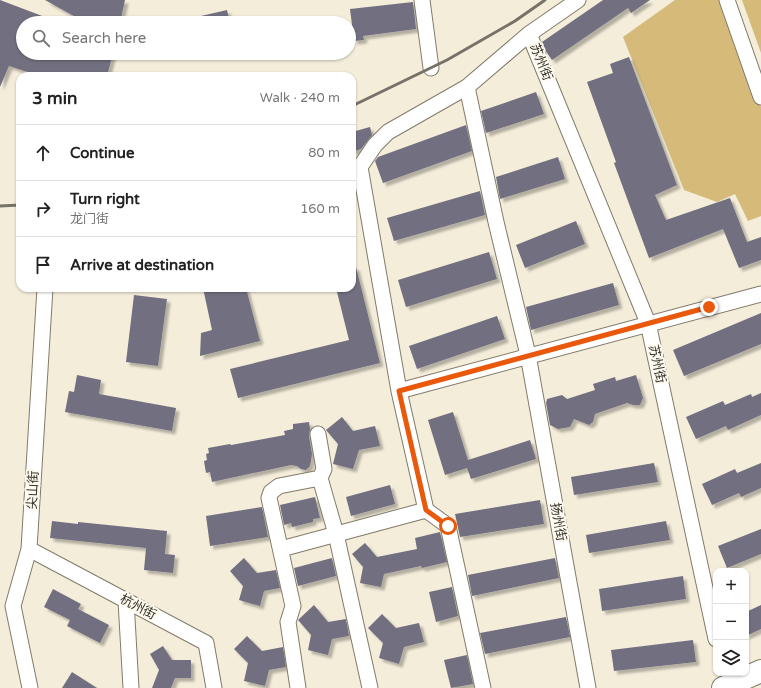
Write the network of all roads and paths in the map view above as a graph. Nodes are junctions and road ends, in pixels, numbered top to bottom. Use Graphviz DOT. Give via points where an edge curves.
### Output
graph roads {
  1 [pos="422,0"];
  2 [pos="578,0"];
  3 [pos="727,0"];
  4 [pos="529,34"];
  5 [pos="431,68"];
  6 [pos="467,88"];
  7 [pos="761,97"];
  8 [pos="45,292"];
  9 [pos="761,294"];
  10 [pos="648,323"];
  11 [pos="528,356"];
  12 [pos="399,391"];
  13 [pos="318,434"];
  14 [pos="320,478"];
  15 [pos="426,510"];
  16 [pos="336,534"];
  17 [pos="29,549"];
  18 [pos="281,549"];
  19 [pos="126,600"];
  20 [pos="713,625"];
  21 [pos="761,671"];
  22 [pos="724,682"];
  23 [pos="30,688"];
  24 [pos="131,688"];
  25 [pos="214,688"];
  26 [pos="298,688"];
  27 [pos="370,688"];
  28 [pos="483,688"];
  29 [pos="588,688"];
  1 -- 5 [label="street"];
  2 -- 4 [label="street"];
  3 -- 7 [label="street"];
  4 -- 6 [label="street"];
  4 -- 10 [label="street, 苏州街"];
  6 -- 11 [label="street, 扬州街"];
  6 -- 12 [label="street" via="388,132 360,167"];
  8 -- 17 [label="street, 尖山街"];
  9 -- 10 [label="street"];
  10 -- 11 [label="street"];
  10 -- 20 [label="street, 苏州街"];
  11 -- 12 [label="street"];
  11 -- 29 [label="street, 扬州街"];
  12 -- 15 [label="street"];
  13 -- 14 [label="street" via="324,470"];
  14 -- 16 [label="street"];
  14 -- 18 [label="street" via="279,486 271,492 269,498"];
  15 -- 16 [label="street"];
  15 -- 28 [label="street" via="448,526"];
  16 -- 18 [label="street"];
  16 -- 27 [label="street"];
  17 -- 19 [label="street, 杭州街"];
  17 -- 23 [label="street, 尖山街" via="13,606"];
  18 -- 26 [label="street" via="293,606 288,622"];
  19 -- 24 [label="street"];
  19 -- 25 [label="street, 杭州街" via="206,643"];
  21 -- 22 [label="street"];
}
